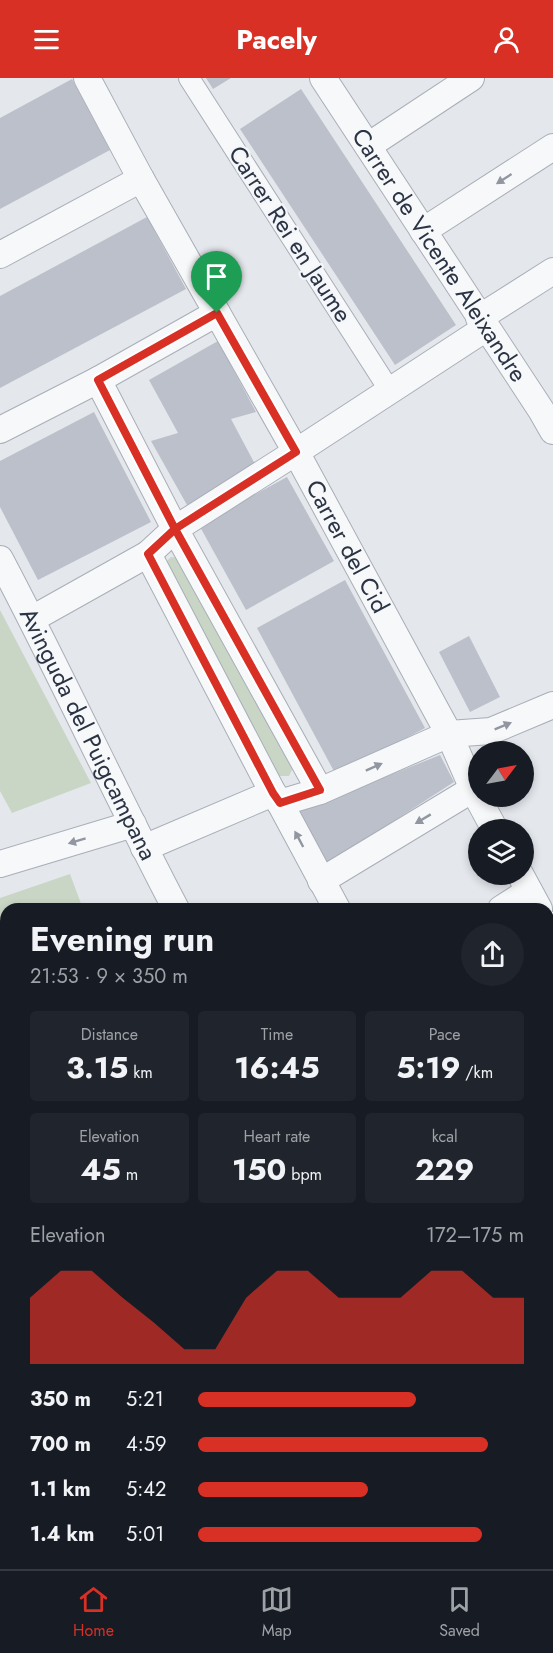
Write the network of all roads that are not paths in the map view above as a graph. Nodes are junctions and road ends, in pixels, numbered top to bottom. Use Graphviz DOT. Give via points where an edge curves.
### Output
graph roads {
  1 [pos="87,78"];
  2 [pos="189,78"];
  3 [pos="323,78"];
  4 [pos="471,78"];
  5 [pos="368,146"];
  6 [pos="553,147"];
  7 [pos="141,179"];
  8 [pos="423,231"];
  9 [pos="0,255"];
  10 [pos="553,271"];
  11 [pos="217,313"];
  12 [pos="482,323"];
  13 [pos="98,380"];
  14 [pos="390,391"];
  15 [pos="549,415"];
  16 [pos="0,430"];
  17 [pos="296,452"];
  18 [pos="175,529"];
  19 [pos="148,554"];
  20 [pos="0,559"];
  21 [pos="32,619"];
  22 [pos="553,705"];
  23 [pos="449,734"];
  24 [pos="468,778"];
  25 [pos="320,790"];
  26 [pos="468,792"];
  27 [pos="277,798"];
  28 [pos="133,824"];
  29 [pos="144,848"];
  30 [pos="3,857"];
  31 [pos="321,881"];
  32 [pos="529,891"];
  33 [pos="173,903"];
  34 [pos="334,903"];
  35 [pos="510,903"];
  1 -- 7 [label="street, Carrer del Cid"];
  2 -- 14 [label="street, Carrer Rei en Jaume"];
  3 -- 5 [label="street, Carrer de Vicente Aleixandre"];
  4 -- 5 [label="street"];
  5 -- 8 [label="street, Carrer de Vicente Aleixandre"];
  6 -- 8 [label="street, one-way"];
  7 -- 9 [label="street"];
  7 -- 11 [label="street, Carrer del Cid"];
  8 -- 12 [label="street, Carrer de Vicente Aleixandre"];
  10 -- 12 [label="street"];
  11 -- 13 [label="street"];
  11 -- 17 [label="street, Carrer del Cid"];
  12 -- 14 [label="street"];
  12 -- 15 [label="street, Carrer de Vicente Aleixandre"];
  13 -- 16 [label="street"];
  13 -- 18 [label="street"];
  14 -- 17 [label="street"];
  17 -- 18 [label="street"];
  17 -- 23 [label="street, Carrer del Cid"];
  18 -- 19 [label="street"];
  18 -- 25 [label="street"];
  19 -- 21 [label="street"];
  19 -- 27 [label="street"];
  20 -- 21 [label="street, Avinguda del Puigcampana"];
  21 -- 28 [label="street, Avinguda del Puigcampana"];
  23 -- 22 [label="street, one-way" via="491,731"];
  23 -- 24 [label="street, Carrer del Cid"];
  25 -- 23 [label="street, one-way"];
  25 -- 27 [label="street"];
  26 -- 31 [label="street, one-way"];
  27 -- 29 [label="street"];
  31 -- 27 [label="street, one-way"];
  28 -- 29 [label="street, Avinguda del Puigcampana"];
  28 -- 30 [label="street, one-way"];
  29 -- 33 [label="street, Avinguda del Puigcampana"];
  31 -- 34 [label="street"];
  32 -- 35 [label="street"];
}
